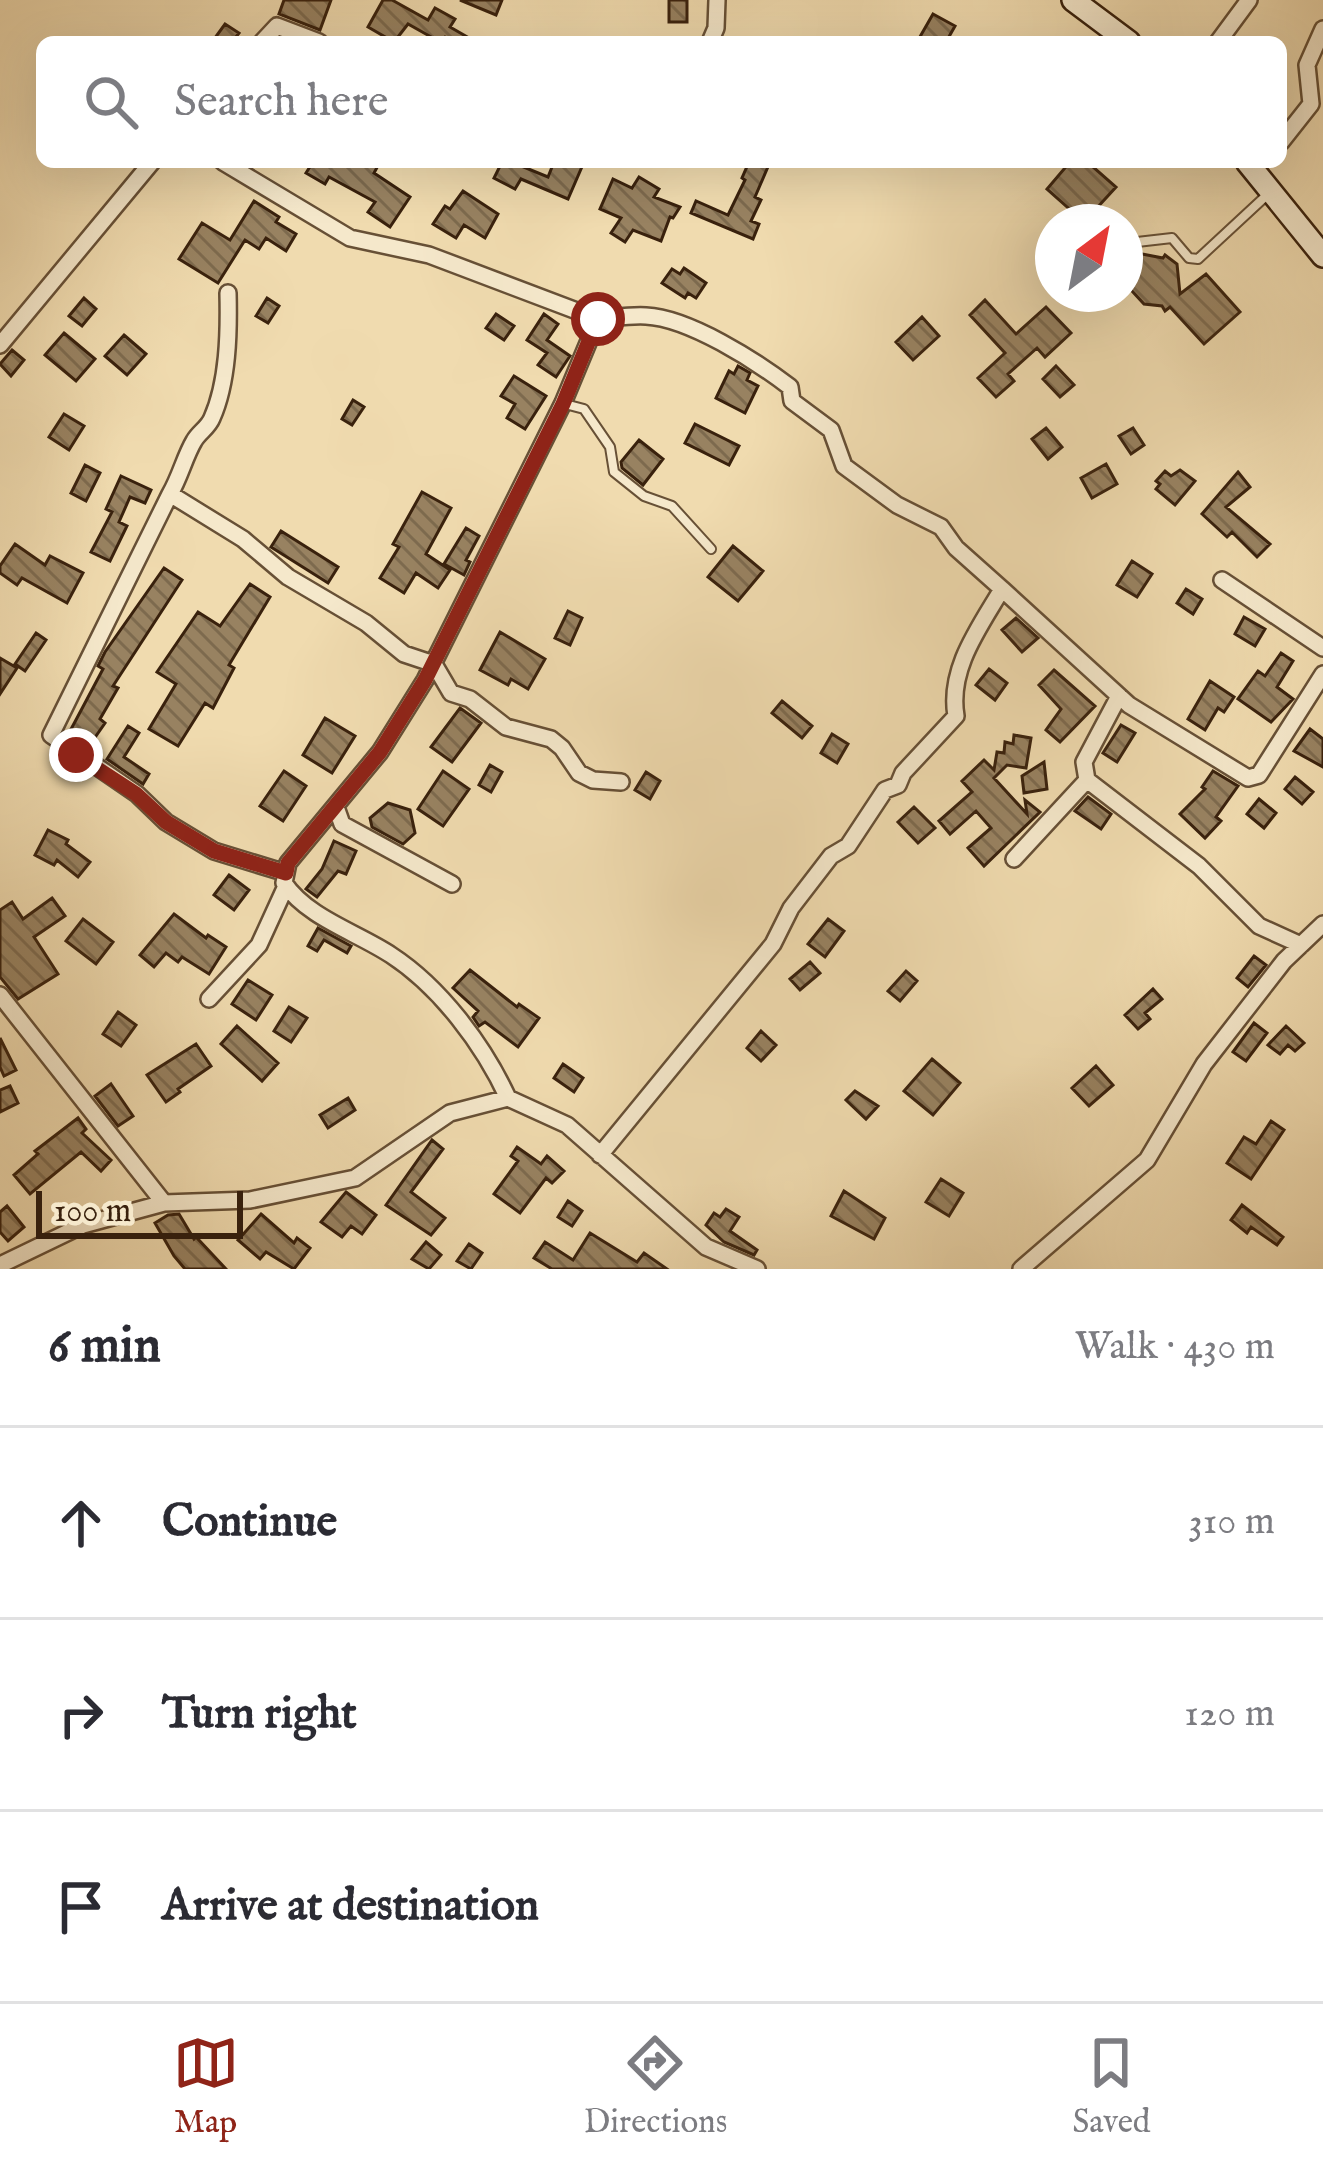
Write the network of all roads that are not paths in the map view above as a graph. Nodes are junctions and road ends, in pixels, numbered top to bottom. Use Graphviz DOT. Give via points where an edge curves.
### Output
graph roads {
  1 [pos="717,0"];
  2 [pos="1073,0"];
  3 [pos="1250,0"];
  4 [pos="1323,29"];
  5 [pos="268,36"];
  6 [pos="304,36"];
  7 [pos="713,36"];
  8 [pos="1121,36"];
  9 [pos="1223,36"];
  10 [pos="1287,134"];
  11 [pos="147,168"];
  12 [pos="234,168"];
  13 [pos="1256,168"];
  14 [pos="1273,190"];
  15 [pos="1143,241"];
  16 [pos="1323,256"];
  17 [pos="228,293"];
  18 [pos="598,319"];
  19 [pos="0,345"];
  20 [pos="563,404"];
  21 [pos="170,494"];
  22 [pos="711,549"];
  23 [pos="1222,580"];
  24 [pos="1002,589"];
  25 [pos="1323,649"];
  26 [pos="434,664"];
  27 [pos="1323,674"];
  28 [pos="1119,696"];
  29 [pos="1087,780"];
  30 [pos="621,782"];
  31 [pos="336,807"];
  32 [pos="1014,859"];
  33 [pos="286,879"];
  34 [pos="452,884"];
  35 [pos="1323,924"];
  36 [pos="1301,945"];
  37 [pos="0,994"];
  38 [pos="209,998"];
  39 [pos="508,1098"];
  40 [pos="600,1155"];
  41 [pos="164,1203"];
  42 [pos="0,1265"];
  43 [pos="757,1269"];
  44 [pos="1021,1269"];
  1 -- 7 [label="street"];
  2 -- 8 [label="main road"];
  3 -- 9 [label="street"];
  4 -- 10 [label="street" via="1307,65 1311,104"];
  5 -- 6 [label="street" via="278,26"];
  11 -- 19 [label="street"];
  12 -- 18 [label="street" via="350,238 429,255"];
  13 -- 14 [label="main road"];
  14 -- 15 [label="lane" via="1198,259 1172,238"];
  14 -- 16 [label="main road"];
  17 -- 21 [label="street" via="218,401"];
  18 -- 20 [label="street"];
  18 -- 24 [label="street" via="650,315 762,366 831,430 844,466 896,506 941,527"];
  20 -- 22 [label="lane" via="584,409 627,485 672,506"];
  20 -- 26 [label="street"];
  21 -- 26 [label="street" via="404,654"];
  21 -- 33 [label="street" via="51,735 166,822"];
  23 -- 25 [label="street"];
  24 -- 28 [label="street"];
  24 -- 40 [label="street" via="966,650 952,693 956,716 885,790 791,908 773,944"];
  26 -- 30 [label="street" via="451,692 506,727 551,739 593,780"];
  26 -- 31 [label="street"];
  27 -- 28 [label="street" via="1259,776 1248,778"];
  28 -- 29 [label="street" via="1084,762"];
  29 -- 32 [label="street"];
  29 -- 36 [label="street" via="1199,866 1259,926"];
  31 -- 33 [label="street" via="288,863"];
  31 -- 34 [label="street" via="342,824"];
  33 -- 38 [label="street" via="259,945"];
  33 -- 39 [label="street" via="295,899 428,984"];
  35 -- 36 [label="street"];
  36 -- 44 [label="street" via="1204,1064 1147,1160"];
  37 -- 41 [label="street"];
  39 -- 40 [label="street" via="567,1125"];
  39 -- 41 [label="street" via="450,1113 355,1178 250,1199"];
  40 -- 43 [label="street" via="706,1247"];
  41 -- 42 [label="street" via="83,1225"];
}
